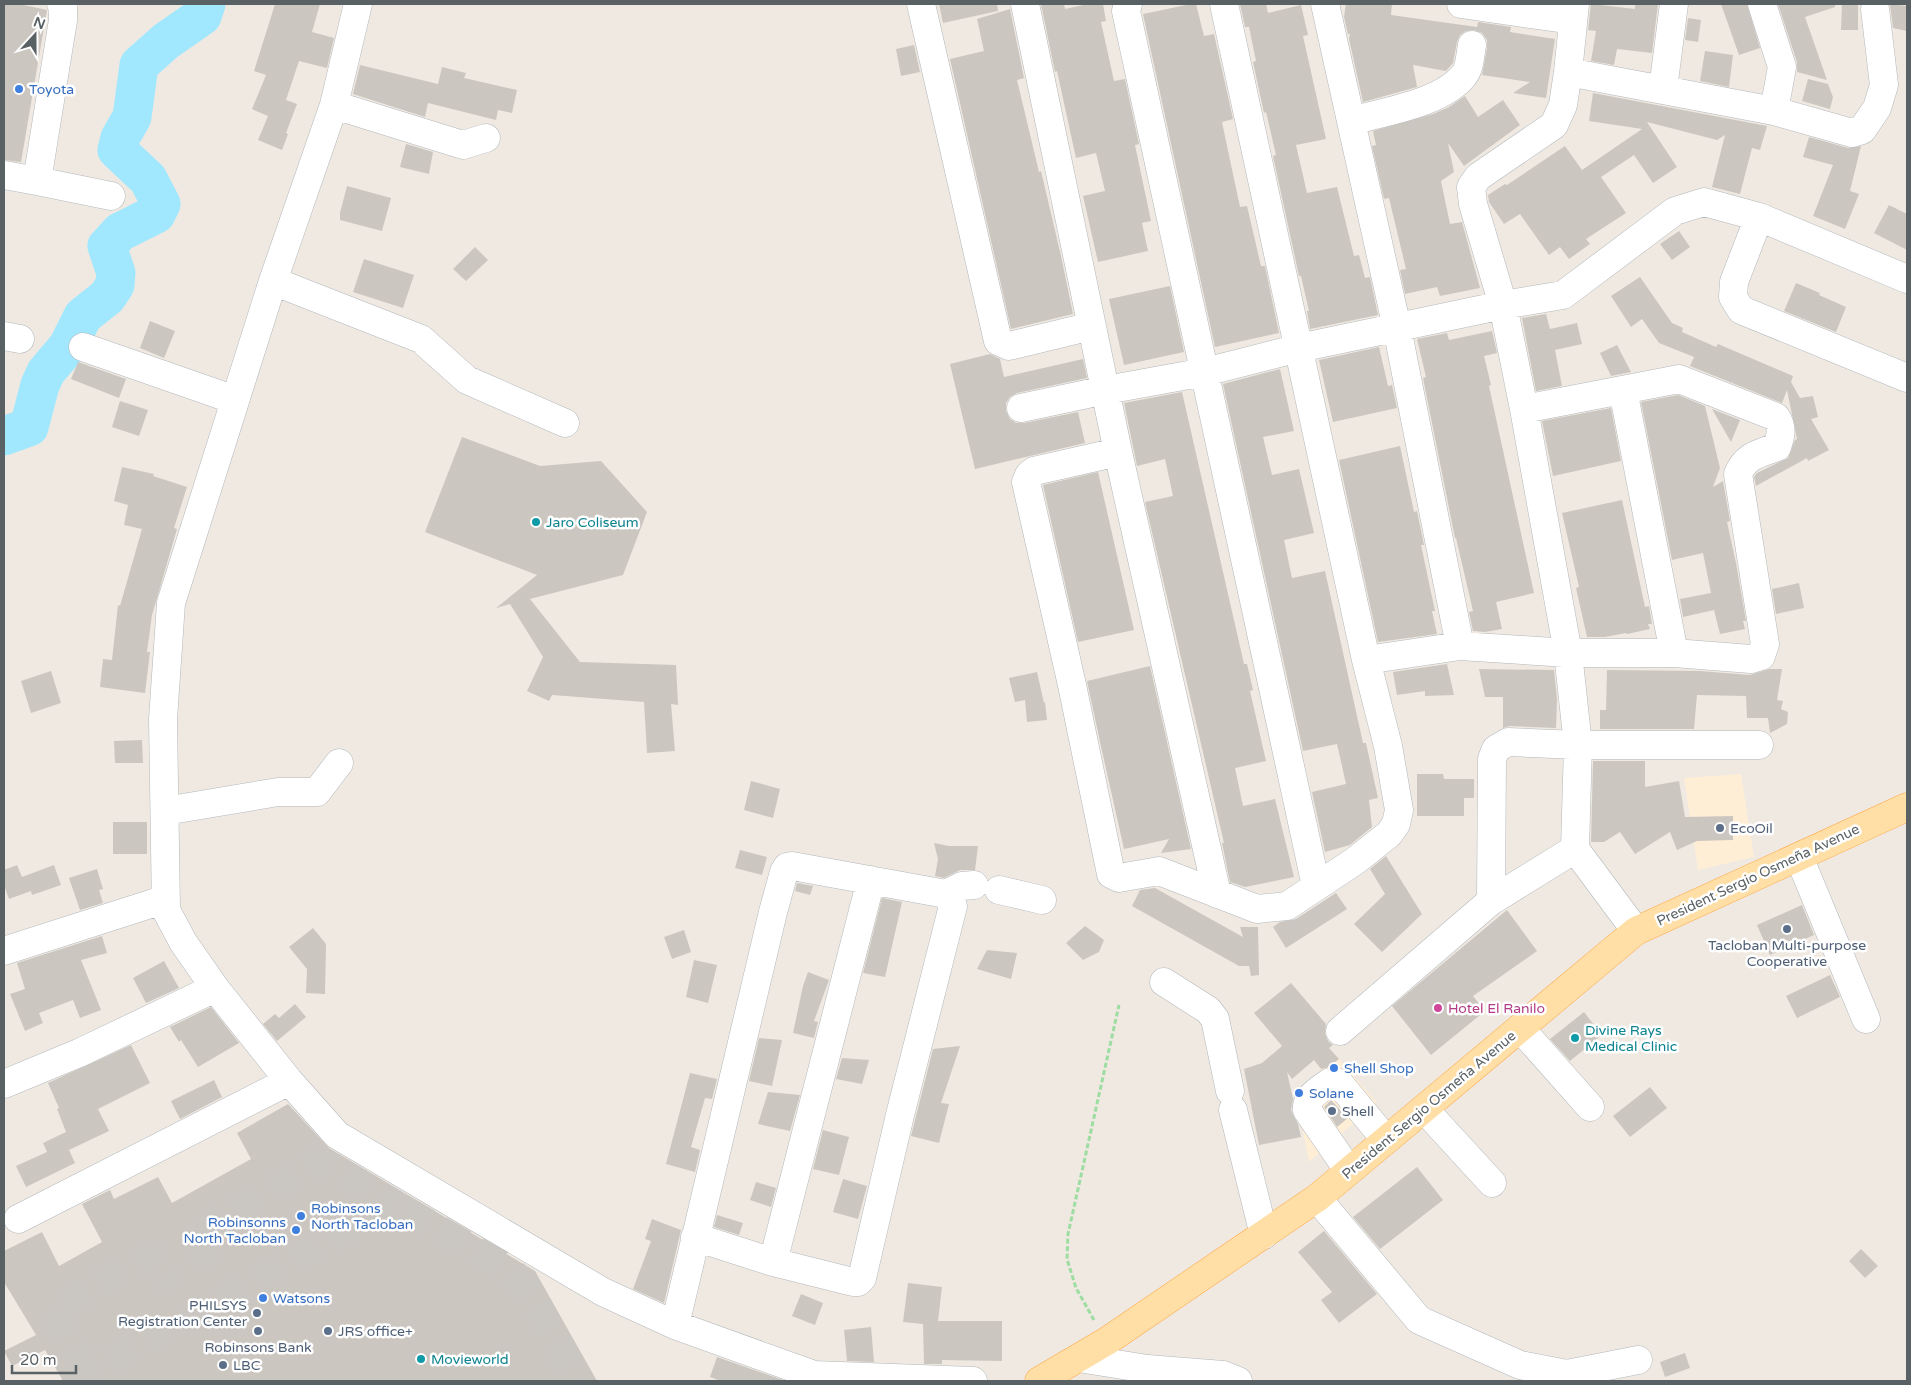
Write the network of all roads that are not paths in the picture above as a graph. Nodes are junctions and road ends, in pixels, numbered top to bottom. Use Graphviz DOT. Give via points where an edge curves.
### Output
graph roads {
  1 [pos="61,4"];
  2 [pos="358,4"];
  3 [pos="921,4"];
  4 [pos="1025,4"];
  5 [pos="1128,4"];
  6 [pos="1224,4"];
  7 [pos="1325,4"];
  8 [pos="1461,4"];
  9 [pos="1674,4"];
  10 [pos="1762,4"];
  11 [pos="1875,9"];
  12 [pos="1574,12"];
  13 [pos="1472,45"];
  14 [pos="1568,72"];
  15 [pos="1663,89"];
  16 [pos="334,106"];
  17 [pos="1774,110"];
  18 [pos="1351,121"];
  19 [pos="486,138"];
  20 [pos="4,175"];
  21 [pos="37,181"];
  22 [pos="111,196"];
  23 [pos="1759,217"];
  24 [pos="1907,279"];
  25 [pos="273,281"];
  26 [pos="1503,305"];
  27 [pos="1092,326"];
  28 [pos="1397,328"];
  29 [pos="82,347"];
  30 [pos="1299,348"];
  31 [pos="1205,372"];
  32 [pos="1907,378"];
  33 [pos="1106,390"];
  34 [pos="1623,390"];
  35 [pos="235,400"];
  36 [pos="1021,408"];
  37 [pos="1524,408"];
  38 [pos="565,423"];
  39 [pos="1118,452"];
  40 [pos="1460,646"];
  41 [pos="1568,653"];
  42 [pos="1674,653"];
  43 [pos="1366,660"];
  44 [pos="1578,745"];
  45 [pos="1759,745"];
  46 [pos="339,763"];
  47 [pos="1907,807"];
  48 [pos="165,811"];
  49 [pos="1575,849"];
  50 [pos="1798,857"];
  51 [pos="871,880"];
  52 [pos="1316,886"];
  53 [pos="946,894"];
  54 [pos="1217,894"];
  55 [pos="166,899"];
  56 [pos="1042,900"];
  57 [pos="1491,901"];
  58 [pos="1636,931"];
  59 [pos="4,951"];
  60 [pos="1164,982"];
  61 [pos="215,988"];
  62 [pos="1866,1019"];
  63 [pos="1520,1028"];
  64 [pos="1340,1030"];
  65 [pos="289,1081"];
  66 [pos="4,1084"];
  67 [pos="1590,1107"];
  68 [pos="1424,1109"];
  69 [pos="1386,1140"];
  70 [pos="1350,1171"];
  71 [pos="1492,1183"];
  72 [pos="1317,1198"];
  73 [pos="18,1219"];
  74 [pos="1264,1235"];
  75 [pos="695,1237"];
  76 [pos="773,1262"];
  77 [pos="675,1325"];
  78 [pos="1079,1358"];
  79 [pos="1638,1360"];
  80 [pos="973,1381"];
  81 [pos="1039,1381"];
  82 [pos="1238,1381"];
  1 -- 21 [label="street" via="64,7 63,20"];
  2 -- 16 [label="street"];
  3 -- 27 [label="street" via="998,341 1009,346"];
  4 -- 27 [label="street"];
  5 -- 31 [label="street" via="1126,11"];
  6 -- 30 [label="street"];
  7 -- 18 [label="street"];
  8 -- 12 [label="street"];
  9 -- 15 [label="street"];
  10 -- 17 [label="street" via="1782,67"];
  11 -- 17 [label="street" via="1884,85 1877,108 1862,130 1852,133"];
  12 -- 14 [label="street"];
  13 -- 18 [label="street" via="1467,70 1446,90 1426,100"];
  14 -- 15 [label="street"];
  14 -- 26 [label="street" via="1563,105 1554,125 1478,177 1471,187 1473,204"];
  15 -- 17 [label="street"];
  16 -- 19 [label="street" via="463,145"];
  16 -- 25 [label="street"];
  18 -- 28 [label="street"];
  20 -- 21 [label="street"];
  21 -- 22 [label="street"];
  23 -- 24 [label="street"];
  23 -- 26 [label="street" via="1704,202 1675,211 1563,295"];
  23 -- 32 [label="street" via="1734,282 1733,296 1741,310"];
  25 -- 35 [label="street"];
  25 -- 38 [label="street" via="421,340 468,380"];
  26 -- 28 [label="street"];
  26 -- 37 [label="street"];
  27 -- 33 [label="street"];
  28 -- 30 [label="street"];
  28 -- 40 [label="street"];
  29 -- 35 [label="street"];
  30 -- 31 [label="street"];
  30 -- 43 [label="street"];
  31 -- 33 [label="street"];
  31 -- 52 [label="street"];
  33 -- 36 [label="street"];
  33 -- 39 [label="street"];
  34 -- 37 [label="street"];
  34 -- 42 [label="street"];
  34 -- 42 [label="street" via="1679,379 1776,417 1781,425 1777,447 1749,458 1738,474 1764,644 1761,656 1752,659"];
  35 -- 48 [label="street" via="171,603 163,718"];
  37 -- 41 [label="street"];
  39 -- 54 [label="street"];
  39 -- 54 [label="street" via="1034,471 1026,482 1111,874 1119,878 1159,871"];
  40 -- 41 [label="street"];
  40 -- 43 [label="street"];
  41 -- 42 [label="street"];
  41 -- 44 [label="street"];
  43 -- 52 [label="street" via="1388,746 1399,810 1396,824 1389,834 1355,861"];
  44 -- 45 [label="street"];
  44 -- 49 [label="street"];
  44 -- 57 [label="street" via="1508,742 1496,749 1492,759"];
  46 -- 48 [label="street" via="317,792 278,792"];
  47 -- 50 [label="main road, President Sergio Osmeña Avenue"];
  48 -- 55 [label="street"];
  49 -- 57 [label="street"];
  49 -- 58 [label="street"];
  50 -- 58 [label="main road, President Sergio Osmeña Avenue"];
  50 -- 62 [label="street"];
  51 -- 53 [label="street"];
  51 -- 75 [label="street" via="792,866 784,872"];
  51 -- 76 [label="street"];
  52 -- 54 [label="street" via="1287,906 1257,909"];
  53 -- 56 [label="street" via="962,886 987,887"];
  53 -- 76 [label="street" via="953,906 862,1278 853,1282"];
  55 -- 59 [label="street"];
  55 -- 61 [label="street" via="166,910 183,942"];
  57 -- 64 [label="street"];
  58 -- 63 [label="main road, President Sergio Osmeña Avenue"];
  60 -- 74 [label="street" via="1208,1010 1215,1019"];
  61 -- 65 [label="street"];
  61 -- 66 [label="street" via="79,1053"];
  63 -- 67 [label="street"];
  63 -- 68 [label="main road, President Sergio Osmeña Avenue"];
  65 -- 73 [label="street"];
  65 -- 77 [label="street" via="337,1135 604,1292"];
  68 -- 69 [label="main road, President Sergio Osmeña Avenue"];
  68 -- 71 [label="street"];
  69 -- 70 [label="main road, President Sergio Osmeña Avenue"];
  69 -- 70 [label="street" via="1338,1083 1330,1082 1308,1100 1307,1110"];
  70 -- 72 [label="main road, President Sergio Osmeña Avenue"];
  72 -- 74 [label="main road, President Sergio Osmeña Avenue"];
  72 -- 79 [label="street" via="1419,1320 1520,1364 1567,1374"];
  74 -- 78 [label="main road, President Sergio Osmeña Avenue"];
  75 -- 76 [label="street"];
  75 -- 77 [label="street"];
  77 -- 80 [label="street" via="814,1375"];
  78 -- 81 [label="main road, President Sergio Osmeña Avenue"];
  78 -- 82 [label="street" via="1147,1369 1223,1375"];
}
